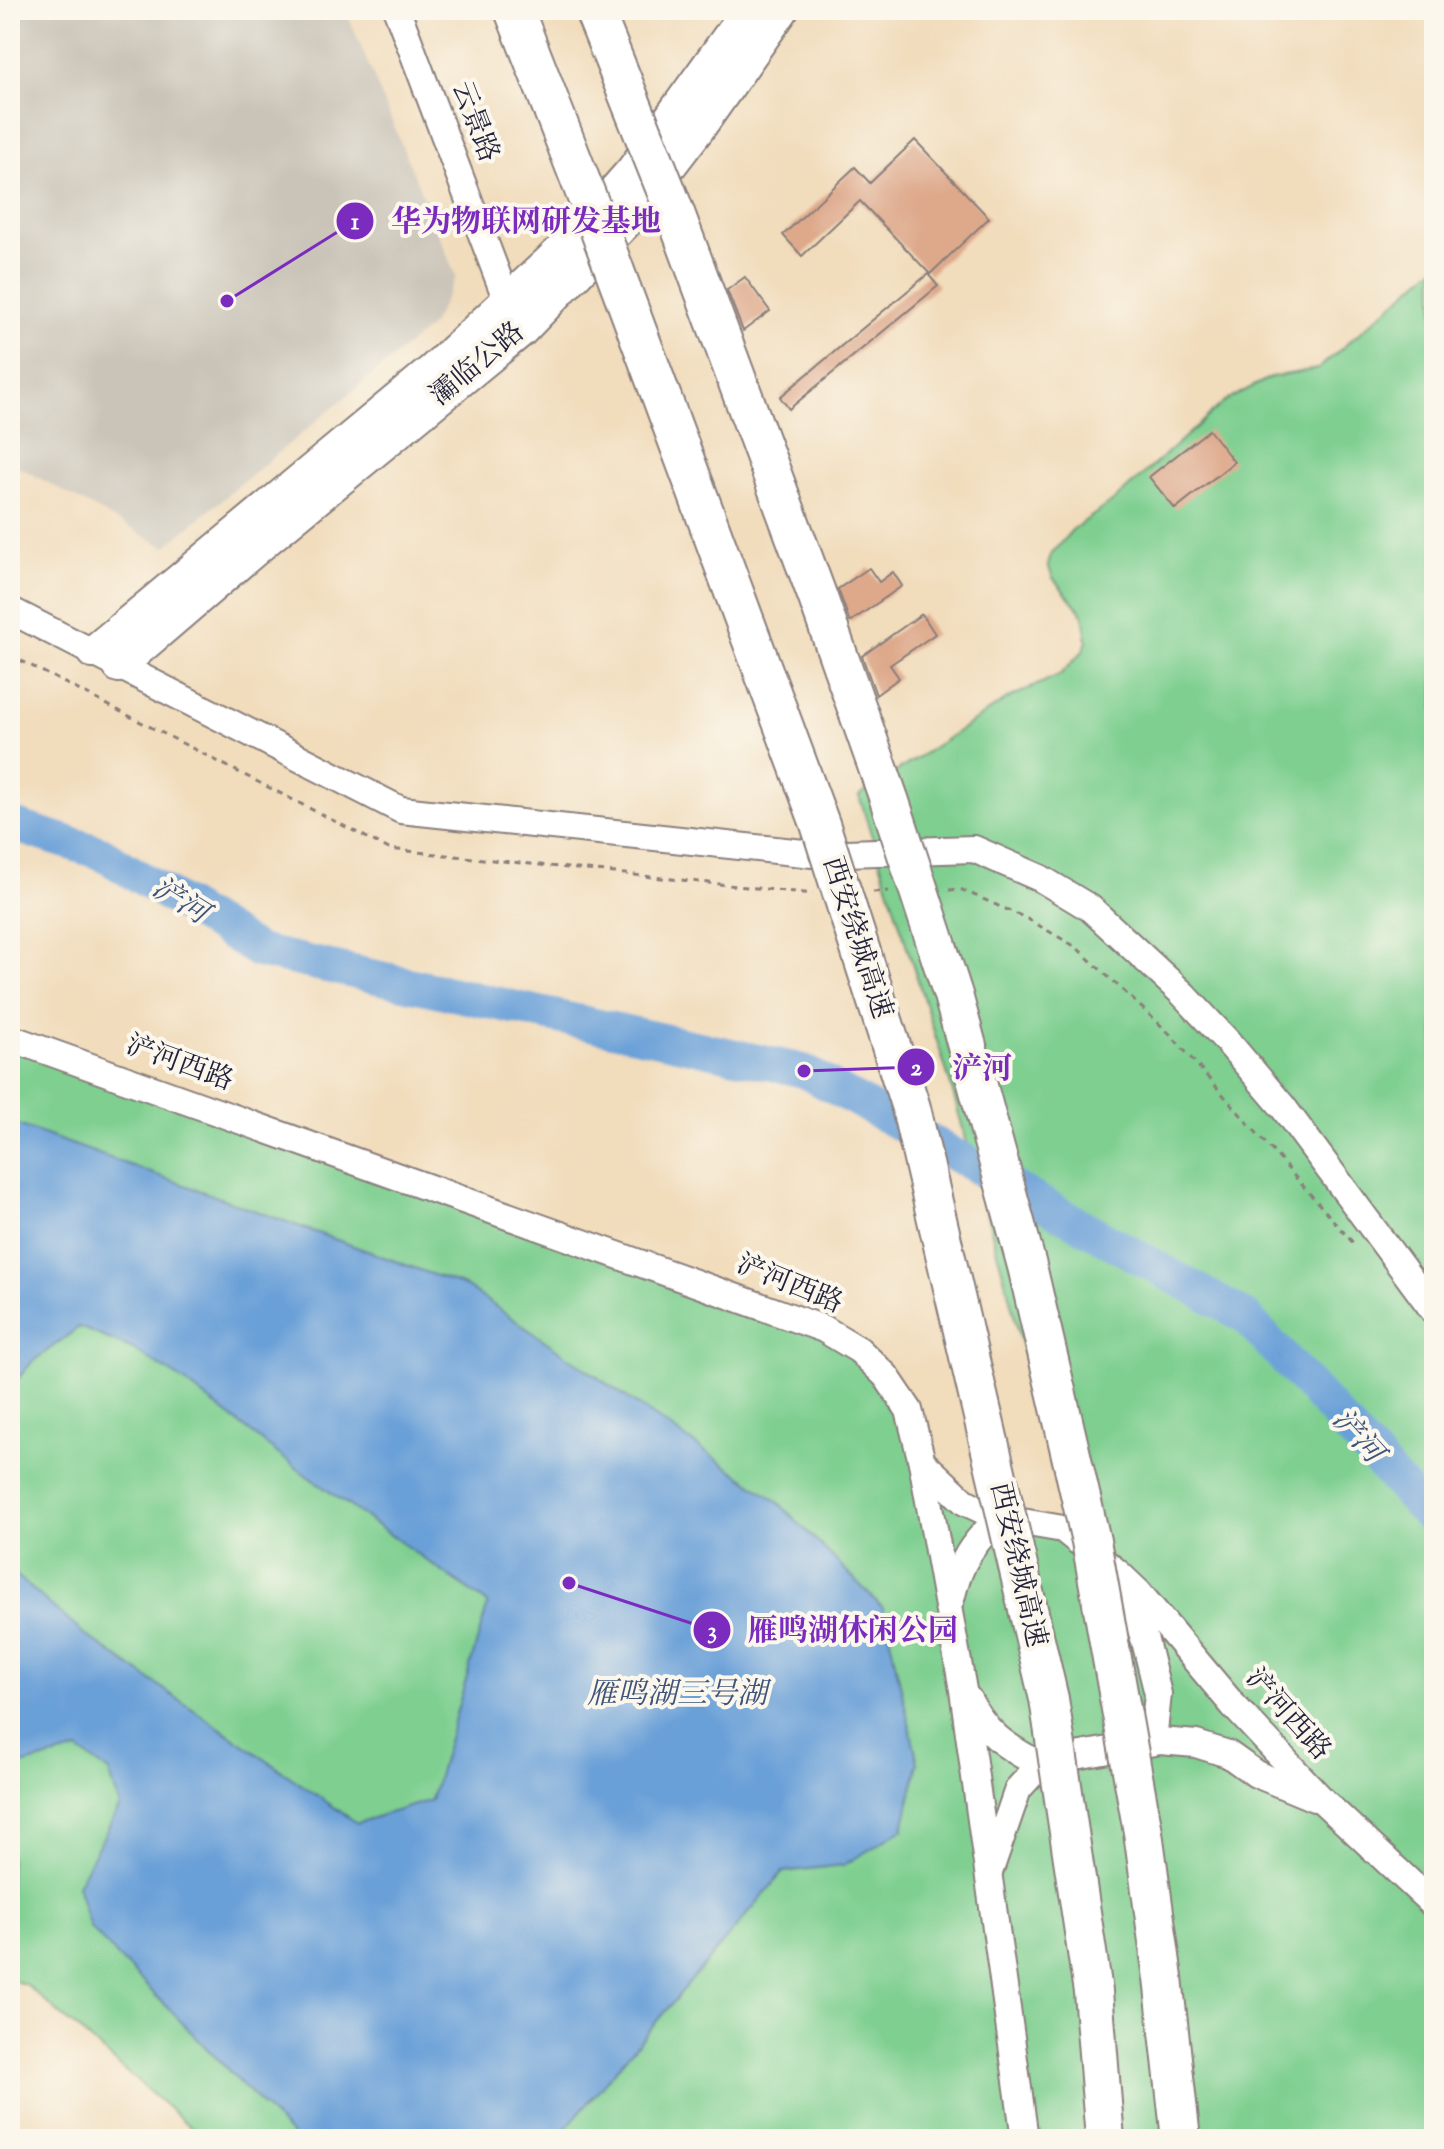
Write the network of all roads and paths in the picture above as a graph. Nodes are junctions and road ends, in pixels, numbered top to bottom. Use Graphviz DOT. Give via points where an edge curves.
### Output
graph roads {
  1 [pos="397,10"];
  2 [pos="514,10"];
  3 [pos="594,10"];
  4 [pos="748,10"];
  5 [pos="782,10"];
  6 [pos="507,301"];
  7 [pos="10,610"];
  8 [pos="106,659"];
  9 [pos="945,890"];
  10 [pos="899,891"];
  11 [pos="869,892"];
  12 [pos="808,894"];
  13 [pos="823,894"];
  14 [pos="10,1038"];
  15 [pos="1362,1252"];
  16 [pos="1434,1311"];
  17 [pos="922,1462"];
  18 [pos="999,1518"];
  19 [pos="1119,1574"];
  20 [pos="949,1609"];
  21 [pos="963,1690"];
  22 [pos="1140,1745"];
  23 [pos="1040,1765"];
  24 [pos="1323,1801"];
  25 [pos="989,1875"];
  26 [pos="1434,1905"];
  27 [pos="1025,2139"];
  28 [pos="1105,2139"];
  29 [pos="1181,2139"];
  1 -- 6 [label="street, 云景路"];
  2 -- 28 [label="highway, 西安绕城高速, bridge" via="820,824 911,1108 1049,1699 1093,1992"];
  3 -- 29 [label="highway, bridge" via="818,598 953,995 1031,1282 1091,1541 1143,1832"];
  4 -- 6 [label="main road, 灞临公路" via="632,171 565,247"];
  5 -- 8 [label="main road, 灞临公路" via="628,220 522,330 265,541"];
  6 -- 8 [label="main road, 灞临公路"];
  7 -- 8 [label="street"];
  8 -- 16 [label="street" via="401,810 813,854 974,849 1040,878 1090,908 1227,1041 1283,1107"];
  9 -- 15 [label="path" via="960,889 1076,947 1169,1033"];
  10 -- 11 [label="path"];
  12 -- 13 [label="path"];
  14 -- 17 [label="street, 浐河西路" via="824,1329 859,1350 886,1376 909,1410"];
  17 -- 18 [label="street, 浐河西路" via="965,1502"];
  17 -- 20 [label="street"];
  18 -- 19 [label="street, 浐河西路" via="1063,1529"];
  18 -- 20 [label="street" via="958,1569"];
  19 -- 22 [label="street" via="1134,1602 1158,1694 1154,1732"];
  19 -- 24 [label="street, 浐河西路"];
  20 -- 21 [label="street"];
  21 -- 23 [label="street" via="980,1721 1003,1745"];
  21 -- 25 [label="street"];
  22 -- 23 [label="street"];
  22 -- 24 [label="street" via="1196,1744"];
  23 -- 25 [label="street" via="1018,1789"];
  24 -- 26 [label="street, 浐河西路"];
  25 -- 27 [label="street"];
}
